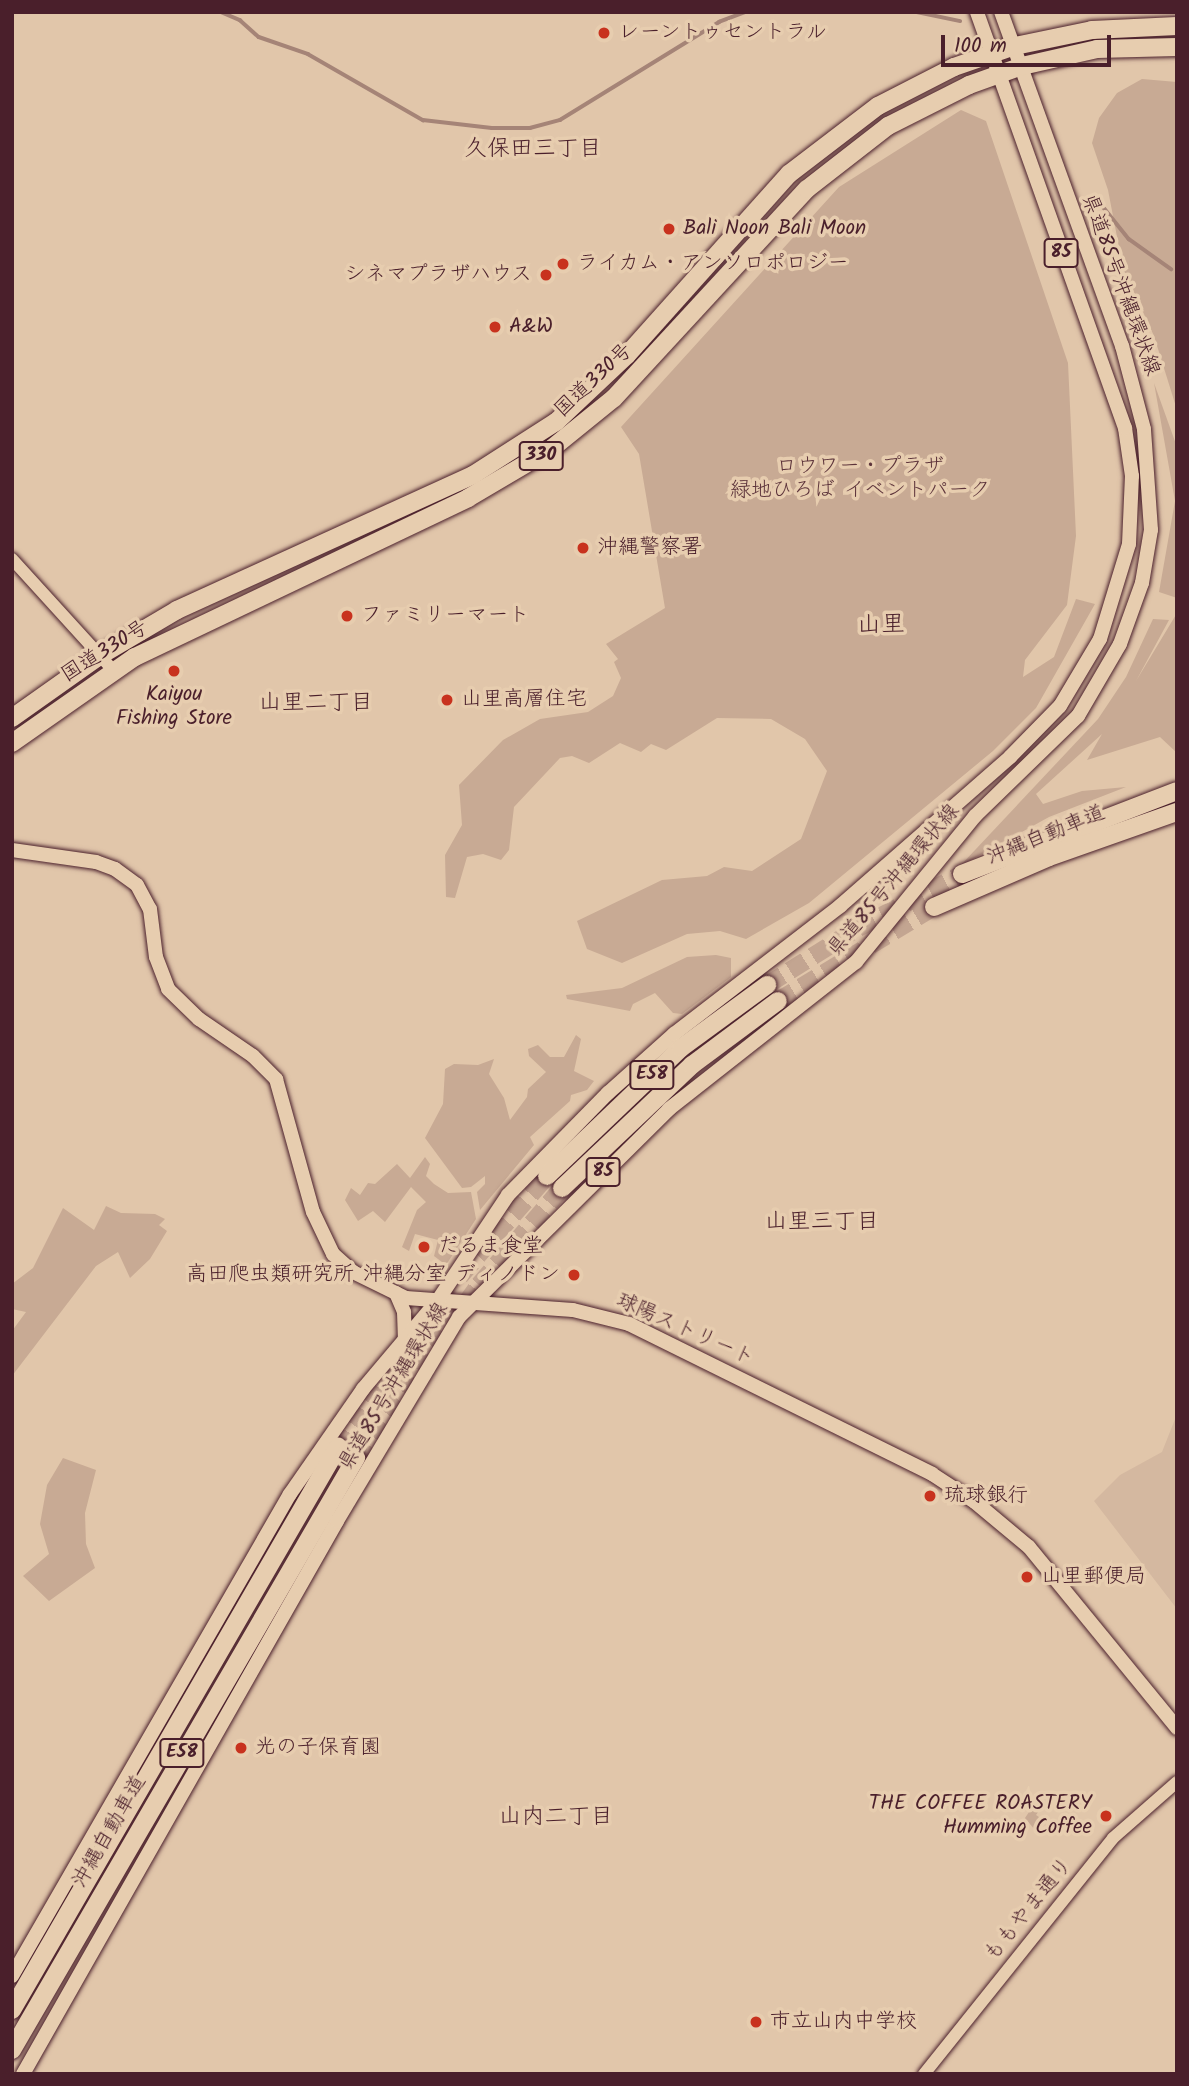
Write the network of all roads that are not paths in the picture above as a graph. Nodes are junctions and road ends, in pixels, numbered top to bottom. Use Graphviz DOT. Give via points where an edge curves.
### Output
graph roads {
  1 [pos="977,12"];
  2 [pos="1001,12"];
  3 [pos="1177,26"];
  4 [pos="1014,46"];
  5 [pos="1177,47"];
  6 [pos="992,52"];
  7 [pos="1022,66"];
  8 [pos="1000,74"];
  9 [pos="12,559"];
  10 [pos="101,655"];
  11 [pos="113,670"];
  12 [pos="12,718"];
  13 [pos="12,743"];
  14 [pos="1177,791"];
  15 [pos="1177,812"];
  16 [pos="12,850"];
  17 [pos="962,874"];
  18 [pos="933,907"];
  19 [pos="767,985"];
  20 [pos="778,1001"];
  21 [pos="547,1176"];
  22 [pos="562,1188"];
  23 [pos="396,1293"];
  24 [pos="438,1300"];
  25 [pos="471,1302"];
  26 [pos="405,1341"];
  27 [pos="338,1447"];
  28 [pos="356,1458"];
  29 [pos="1177,1728"];
  30 [pos="1177,1782"];
  31 [pos="12,1976"];
  32 [pos="12,2010"];
  33 [pos="12,2050"];
  34 [pos="23,2074"];
  35 [pos="924,2074"];
  1 -- 6 [label="main road, 県道85号沖縄環状線 / 85"];
  2 -- 4 [label="main road, 県道85号沖縄環状線 / 85"];
  3 -- 4 [label="highway, 国道330号 / 330" via="1092,30"];
  4 -- 6 [label="highway, 国道330号 / 330"];
  4 -- 7 [label="main road, 県道85号沖縄環状線 / 85"];
  5 -- 7 [label="highway, 国道330号 / 330" via="1097,49"];
  6 -- 8 [label="main road, 県道85号沖縄環状線 / 85"];
  6 -- 10 [label="highway, 国道330号 / 330" via="907,89 814,151 755,209 598,385 556,422 473,475 177,610"];
  7 -- 8 [label="highway, 国道330号 / 330"];
  7 -- 25 [label="main road, 県道85号沖縄環状線 / 85" via="1122,346 1148,452 1152,507 1147,558 1120,644 1088,703 1065,732 975,816 856,962 669,1110"];
  8 -- 11 [label="highway, 国道330号 / 330" via="888,126 807,189 614,398 551,449 468,498"];
  8 -- 24 [label="main road, 県道85号沖縄環状線 / 85" via="1128,443 1132,492 1129,544 1122,580 1100,639 1060,706 1010,757 840,906 674,1034 548,1152 496,1210"];
  9 -- 10 [label="street"];
  10 -- 11 [label="street"];
  10 -- 12 [label="highway, 国道330号 / 330"];
  11 -- 13 [label="highway, 国道330号 / 330"];
  14 -- 17 [label="highway, 沖縄自動車道"];
  15 -- 18 [label="highway, 沖縄自動車道" via="1049,856"];
  16 -- 23 [label="main road, 球陽ストリート" via="96,862 137,885 150,909 156,957 168,989 276,1079 313,1212 333,1254 353,1272"];
  19 -- 21 [label="highway, E58" via="681,1048"];
  20 -- 22 [label="highway, E58" via="692,1065"];
  23 -- 24 [label="main road, 球陽ストリート"];
  23 -- 26 [label="main road" via="404,1312"];
  24 -- 25 [label="main road, 球陽ストリート"];
  24 -- 26 [label="main road, 県道85号沖縄環状線 / 85"];
  25 -- 29 [label="main road, 球陽ストリート" via="573,1310 629,1324 932,1474 975,1502 1029,1548"];
  25 -- 34 [label="main road, 県道85号沖縄環状線 / 85" via="440,1345 337,1521"];
  26 -- 31 [label="main road, 県道85号沖縄環状線 / 85" via="341,1418 272,1523"];
  27 -- 32 [label="highway, 沖縄自動車道 / E58"];
  28 -- 33 [label="highway, 沖縄自動車道 / E58"];
  30 -- 35 [label="street, ももやま通り" via="1113,1838"];
}
